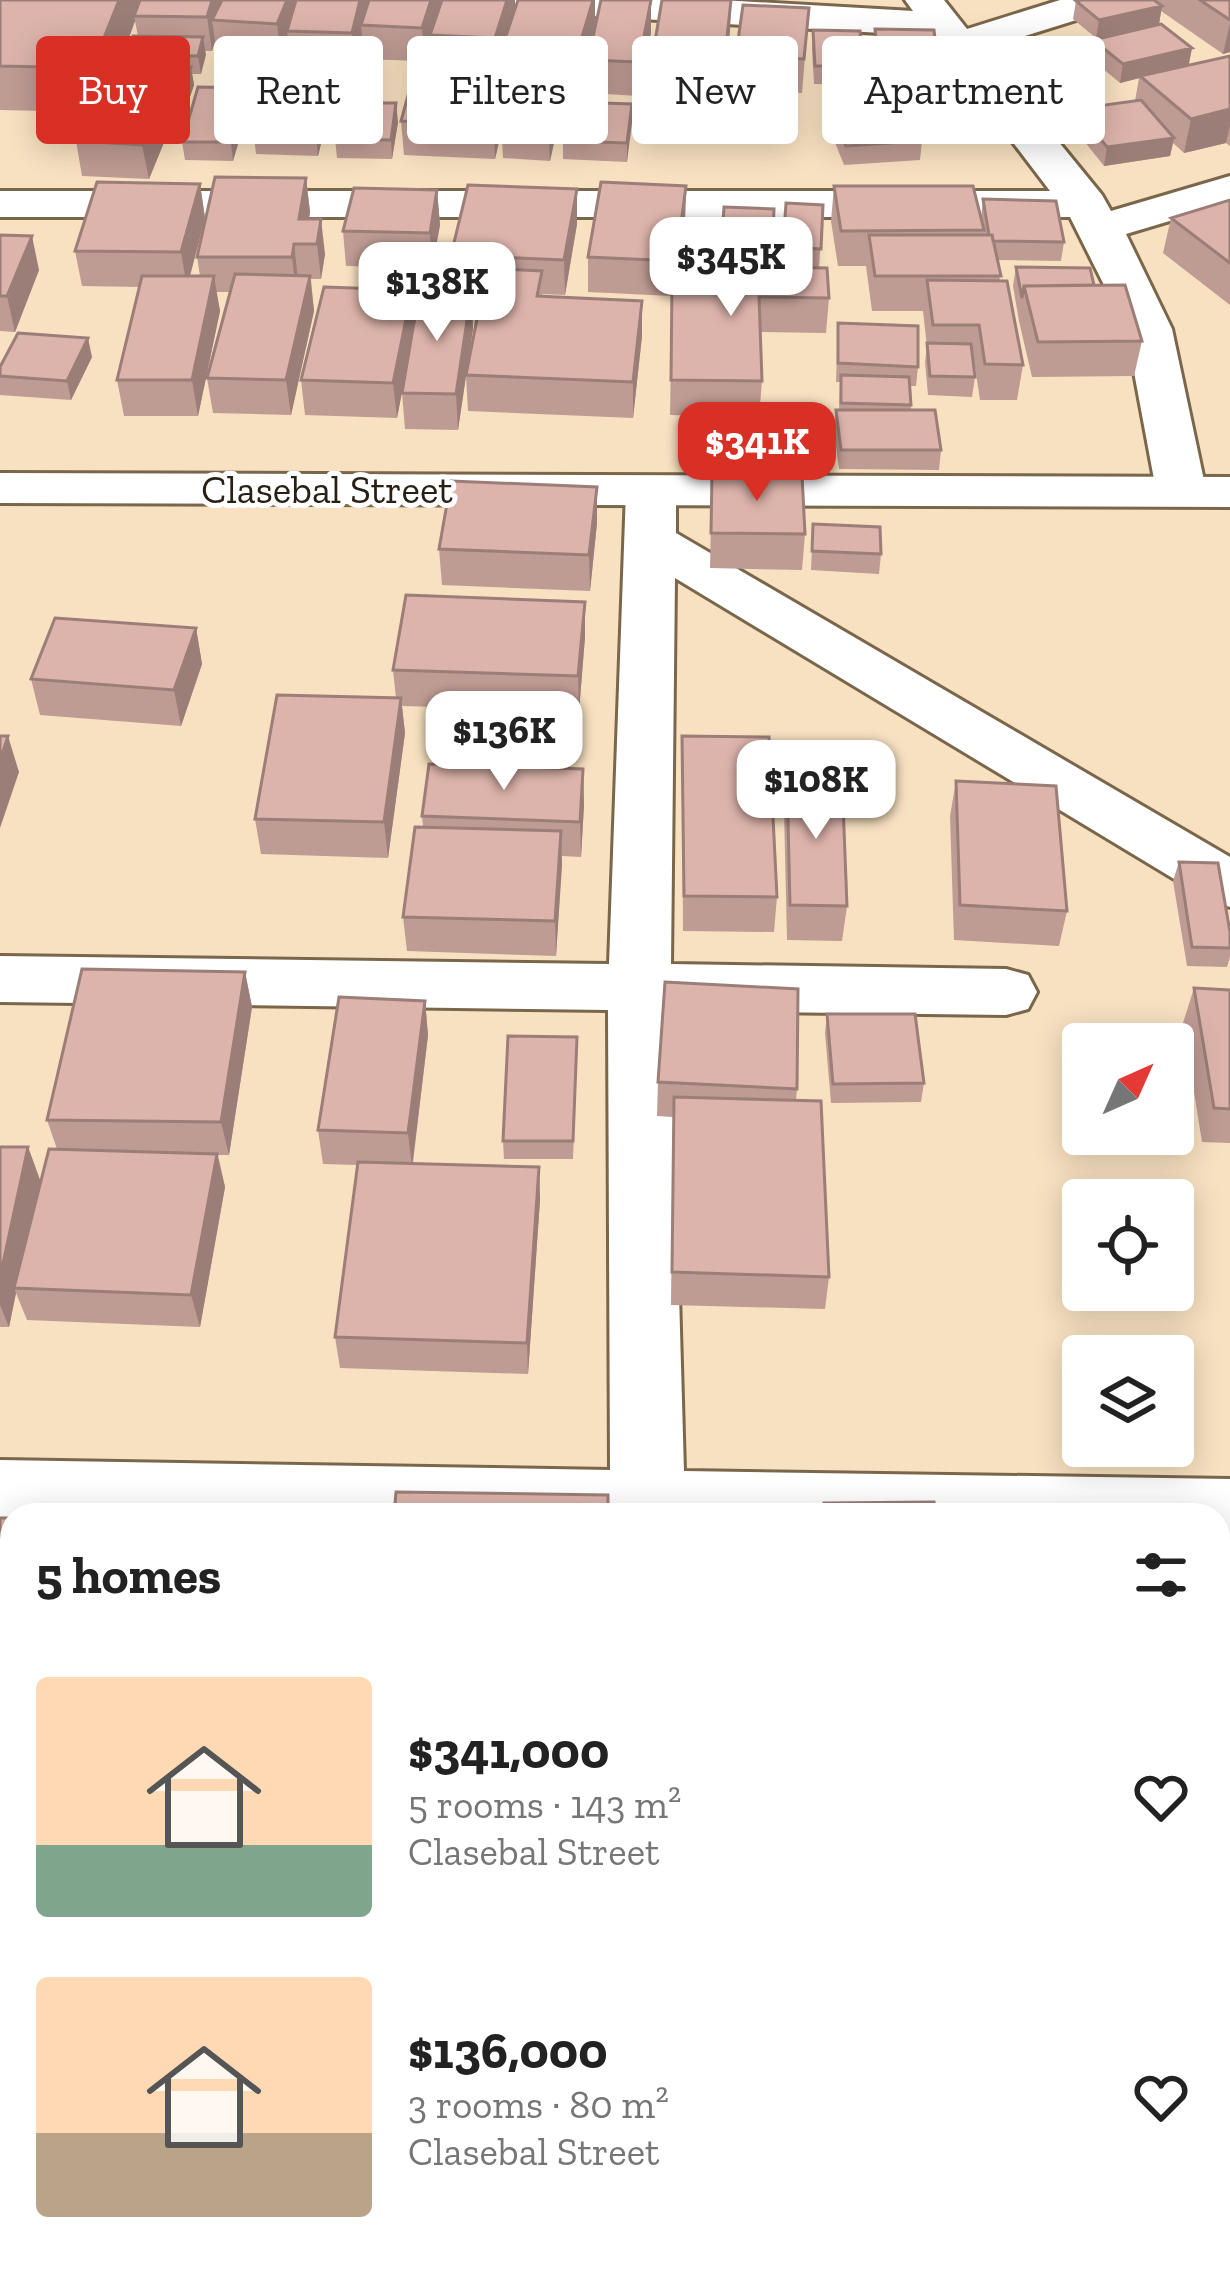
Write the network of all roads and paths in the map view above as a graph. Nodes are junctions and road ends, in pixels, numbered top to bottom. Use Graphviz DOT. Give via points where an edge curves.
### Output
graph roads {
  1 [pos="523,0"];
  2 [pos="1101,0"];
  3 [pos="942,23"];
  4 [pos="1230,189"];
  5 [pos="0,204"];
  6 [pos="1094,216"];
  7 [pos="0,488"];
  8 [pos="1205,491"];
  9 [pos="651,516"];
  10 [pos="1230,885"];
  11 [pos="0,979"];
  12 [pos="639,991"];
  13 [pos="1006,992"];
  14 [pos="0,1493"];
  15 [pos="361,1503"];
  16 [pos="649,1503"];
  1 -- 3 [label="street"];
  2 -- 3 [label="street"];
  3 -- 6 [label="street"];
  4 -- 6 [label="street"];
  5 -- 6 [label="street"];
  6 -- 8 [label="street" via="1149,329"];
  7 -- 9 [label="street, Clasebal Street"];
  8 -- 9 [label="street, Clasebal Street"];
  9 -- 10 [label="street"];
  9 -- 12 [label="street"];
  11 -- 12 [label="street"];
  12 -- 13 [label="street"];
  12 -- 16 [label="street"];
  14 -- 15 [label="street"];
}
